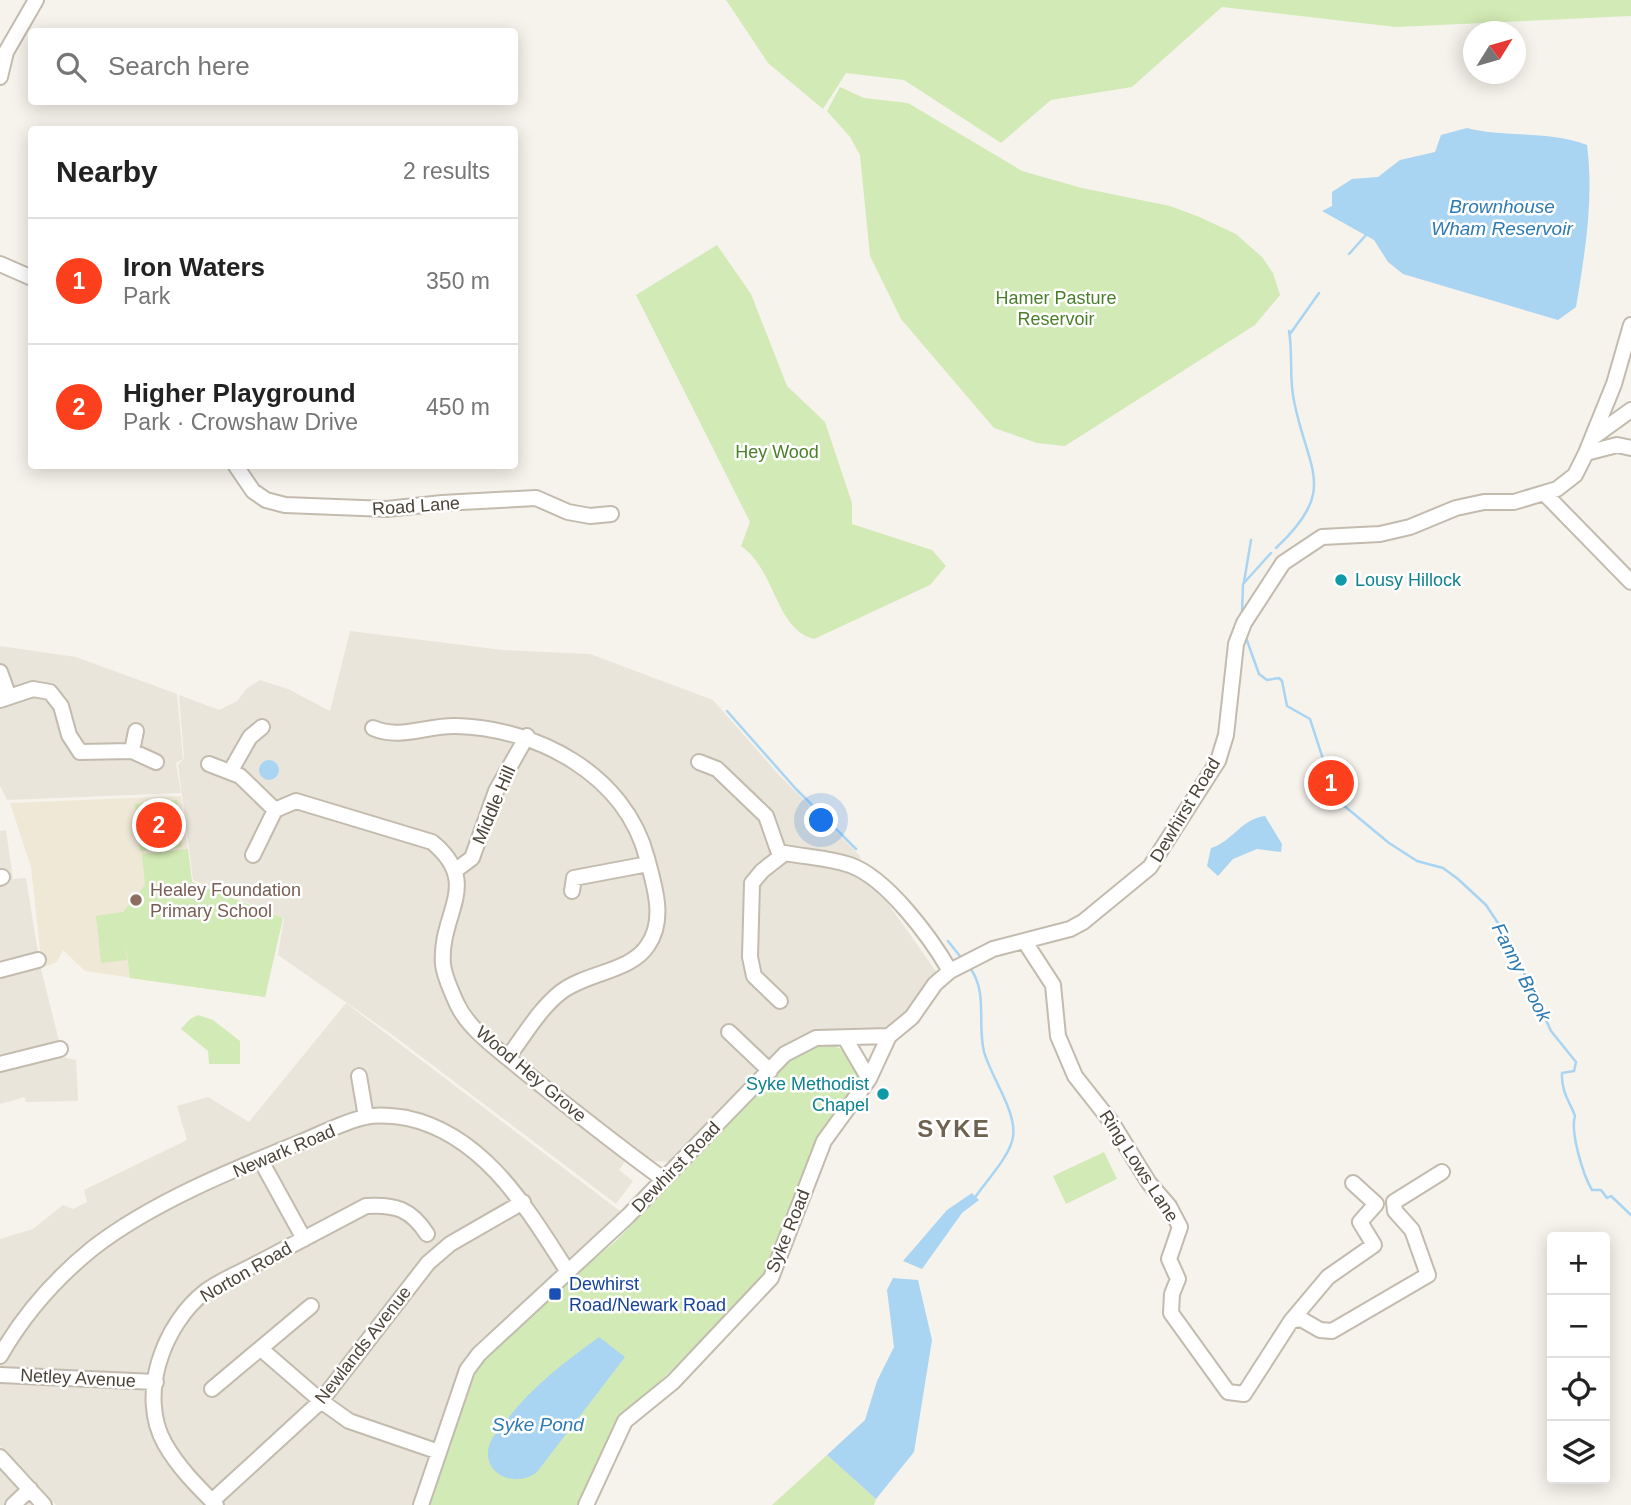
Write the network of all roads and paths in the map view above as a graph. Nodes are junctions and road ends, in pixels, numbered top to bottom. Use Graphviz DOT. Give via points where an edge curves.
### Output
graph roads {
  1 [pos="36,0"];
  2 [pos="0,76"];
  3 [pos="0,264"];
  4 [pos="28,276"];
  5 [pos="1631,325"];
  6 [pos="1631,410"];
  7 [pos="1591,439"];
  8 [pos="1631,447"];
  9 [pos="1586,453"];
  10 [pos="238,469"];
  11 [pos="1545,494"];
  12 [pos="611,514"];
  13 [pos="1631,582"];
  14 [pos="0,672"];
  15 [pos="4,699"];
  16 [pos="262,727"];
  17 [pos="373,728"];
  18 [pos="136,731"];
  19 [pos="527,736"];
  20 [pos="132,751"];
  21 [pos="156,762"];
  22 [pos="699,762"];
  23 [pos="209,764"];
  24 [pos="230,772"];
  25 [pos="275,810"];
  26 [pos="253,855"];
  27 [pos="780,856"];
  28 [pos="648,864"];
  29 [pos="456,870"];
  30 [pos="572,891"];
  31 [pos="1025,942"];
  32 [pos="38,960"];
  33 [pos="961,966"];
  34 [pos="0,970"];
  35 [pos="780,1001"];
  36 [pos="729,1032"];
  37 [pos="889,1036"];
  38 [pos="845,1038"];
  39 [pos="60,1049"];
  40 [pos="508,1057"];
  41 [pos="0,1064"];
  42 [pos="770,1070"];
  43 [pos="359,1076"];
  44 [pos="869,1079"];
  45 [pos="366,1117"];
  46 [pos="260,1159"];
  47 [pos="1442,1172"];
  48 [pos="663,1179"];
  49 [pos="1353,1183"];
  50 [pos="523,1202"];
  51 [pos="428,1234"];
  52 [pos="304,1239"];
  53 [pos="450,1244"];
  54 [pos="428,1263"];
  55 [pos="568,1272"];
  56 [pos="310,1306"];
  57 [pos="1291,1321"];
  58 [pos="261,1349"];
  59 [pos="0,1356"];
  60 [pos="0,1375"];
  61 [pos="156,1382"];
  62 [pos="212,1389"];
  63 [pos="321,1401"];
  64 [pos="439,1452"];
  65 [pos="0,1457"];
  66 [pos="30,1489"];
  67 [pos="214,1503"];
  68 [pos="13,1505"];
  69 [pos="44,1505"];
  70 [pos="421,1505"];
  71 [pos="586,1505"];
  1 -- 2 [label="street" via="6,52"];
  3 -- 4 [label="street"];
  5 -- 7 [label="street, Dewhirst Road"];
  6 -- 7 [label="street"];
  7 -- 9 [label="street, Dewhirst Road"];
  8 -- 9 [label="street" via="1617,445"];
  9 -- 11 [label="street, Dewhirst Road" via="1575,475"];
  10 -- 12 [label="street, Road Lane" via="253,491 285,505 387,509 536,498 568,512"];
  11 -- 13 [label="street"];
  11 -- 31 [label="street, Dewhirst Road" via="1465,506 1380,534 1322,537 1283,563 1236,644 1226,735 1218,761 1150,867 1083,922"];
  14 -- 15 [label="street"];
  15 -- 20 [label="street" via="33,690 50,692 61,706 80,752"];
  16 -- 24 [label="street" via="250,737"];
  17 -- 19 [label="street" via="387,734 463,726"];
  18 -- 20 [label="street"];
  19 -- 28 [label="street" via="581,765 617,798 642,838"];
  19 -- 29 [label="street, Middle Hill" via="496,791 471,858"];
  20 -- 21 [label="street"];
  22 -- 27 [label="street" via="717,769 766,816"];
  23 -- 24 [label="street"];
  24 -- 25 [label="street"];
  25 -- 26 [label="street"];
  25 -- 29 [label="street" via="296,801 432,842 447,854"];
  27 -- 33 [label="street" via="785,853 853,866 876,882"];
  27 -- 35 [label="street" via="752,883 750,957 754,976"];
  28 -- 30 [label="street" via="574,878"];
  28 -- 40 [label="street" via="657,916 648,945 636,959 592,974 561,992"];
  29 -- 40 [label="street, Wood Hey Grove" via="458,888 443,964 458,1006"];
  31 -- 33 [label="street, Dewhirst Road" via="993,949"];
  31 -- 57 [label="street, Ring Lows Lane" via="1053,985 1058,1036 1074,1076 1112,1123 1180,1227 1169,1259 1178,1279 1171,1313 1228,1392 1244,1394"];
  32 -- 34 [label="street"];
  33 -- 37 [label="street, Dewhirst Road" via="935,984 912,1017"];
  36 -- 42 [label="street"];
  37 -- 38 [label="street, Dewhirst Road"];
  37 -- 44 [label="street, Syke Road"];
  38 -- 42 [label="street, Dewhirst Road" via="816,1038 785,1054"];
  38 -- 44 [label="street"];
  39 -- 41 [label="street"];
  40 -- 48 [label="street, Wood Hey Grove"];
  42 -- 48 [label="street, Dewhirst Road"];
  43 -- 45 [label="street"];
  44 -- 71 [label="street, Syke Road" via="824,1142 771,1278 673,1382 625,1421"];
  45 -- 46 [label="street, Newark Road"];
  45 -- 50 [label="street, Newark Road" via="407,1118 464,1144 499,1173"];
  46 -- 52 [label="street"];
  46 -- 59 [label="street, Newark Road" via="136,1219 94,1248 57,1280"];
  47 -- 57 [label="street" via="1394,1202 1395,1211 1412,1230 1428,1275 1332,1331 1301,1319"];
  48 -- 55 [label="street, Dewhirst Road"];
  49 -- 57 [label="street" via="1376,1204 1360,1222 1374,1245 1328,1277"];
  50 -- 53 [label="street, Newlands Avenue"];
  50 -- 55 [label="street, Newark Road"];
  51 -- 52 [label="street, Norton Road" via="416,1217 392,1204 366,1206"];
  51 -- 53 [label="street, Norton Road"];
  51 -- 54 [label="street"];
  52 -- 61 [label="street, Norton Road" via="208,1289 192,1303 163,1350"];
  53 -- 54 [label="street, Newlands Avenue"];
  54 -- 63 [label="street, Newlands Avenue"];
  55 -- 64 [label="street, Dewhirst Road" via="467,1370"];
  56 -- 58 [label="street"];
  58 -- 62 [label="street"];
  58 -- 63 [label="street"];
  60 -- 61 [label="street, Netley Avenue"];
  61 -- 67 [label="street, Norton Road" via="155,1411 163,1441"];
  63 -- 64 [label="street" via="349,1422"];
  63 -- 67 [label="street, Newlands Avenue"];
  64 -- 70 [label="street, Dewhirst Road"];
  65 -- 66 [label="street"];
  66 -- 68 [label="street"];
  66 -- 69 [label="street"];
}
